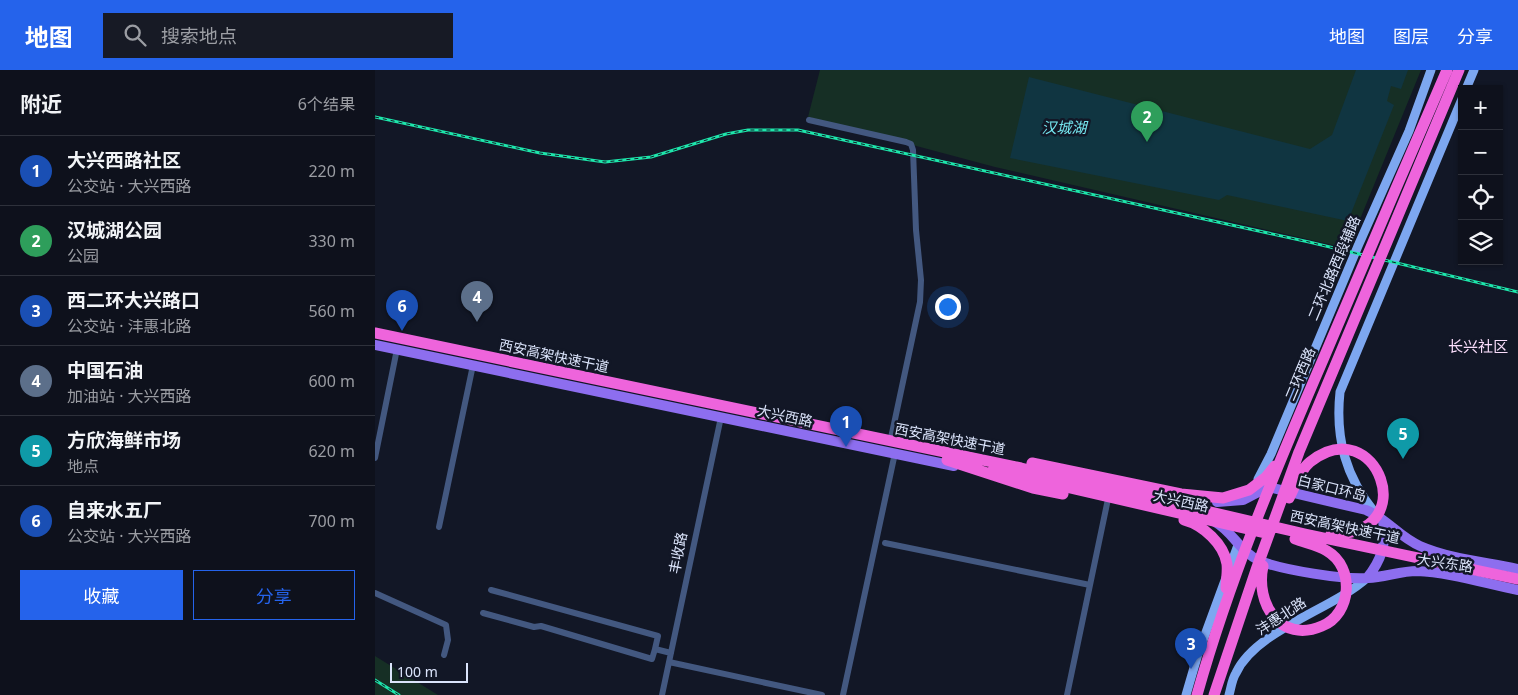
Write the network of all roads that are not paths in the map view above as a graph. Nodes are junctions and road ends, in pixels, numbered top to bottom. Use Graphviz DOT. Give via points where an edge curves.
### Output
graph roads {
  1 [pos="1431,70"];
  2 [pos="1447,70"];
  3 [pos="1459,70"];
  4 [pos="1474,70"];
  5 [pos="1468,85"];
  6 [pos="1458,109"];
  7 [pos="809,120"];
  8 [pos="375,329"];
  9 [pos="375,333"];
  10 [pos="375,340"];
  11 [pos="375,345"];
  12 [pos="397,349"];
  13 [pos="473,365"];
  14 [pos="721,417"];
  15 [pos="891,438"];
  16 [pos="1288,440"];
  17 [pos="895,453"];
  18 [pos="948,457"];
  19 [pos="375,458"];
  20 [pos="1108,499"];
  21 [pos="1243,500"];
  22 [pos="1379,518"];
  23 [pos="1272,524"];
  24 [pos="439,526"];
  25 [pos="1300,536"];
  26 [pos="885,543"];
  27 [pos="1238,545"];
  28 [pos="1518,569"];
  29 [pos="1367,578"];
  30 [pos="1518,579"];
  31 [pos="1090,585"];
  32 [pos="1518,585"];
  33 [pos="491,590"];
  34 [pos="1518,590"];
  35 [pos="375,593"];
  36 [pos="483,613"];
  37 [pos="1211,643"];
  38 [pos="655,649"];
  39 [pos="671,653"];
  40 [pos="444,655"];
  41 [pos="669,662"];
  42 [pos="662,695"];
  43 [pos="822,695"];
  44 [pos="843,695"];
  45 [pos="1067,695"];
  46 [pos="1187,695"];
  47 [pos="1197,695"];
  48 [pos="1214,695"];
  49 [pos="1229,695"];
  1 -- 21 [label="main road, 二环北路西段辅路" via="1409,131 1357,246 1263,474"];
  2 -- 16 [label="highway, 二环西路, bridge"];
  3 -- 23 [label="highway, bridge"];
  4 -- 5 [label="main road"];
  6 -- 22 [label="main road" via="1340,392 1338,414 1350,476"];
  7 -- 15 [label="street" via="906,142 913,150 920,295"];
  8 -- 15 [label="main road, 大兴西路"];
  9 -- 18 [label="highway, 西安高架快速干道, bridge"];
  10 -- 18 [label="highway, 西安高架快速干道"];
  11 -- 12 [label="main road, 大兴西路"];
  12 -- 13 [label="main road, 大兴西路"];
  12 -- 19 [label="street"];
  13 -- 14 [label="main road, 大兴西路"];
  13 -- 24 [label="street"];
  14 -- 17 [label="main road, 大兴西路"];
  14 -- 39 [label="street, 丰收路"];
  15 -- 21 [label="main road, 大兴西路" via="1203,502"];
  16 -- 18 [label="highway, bridge" via="1266,477 1249,490 1223,498 1181,494 1035,464"];
  16 -- 37 [label="highway, 二环西路, bridge"];
  17 -- 20 [label="main road, 大兴西路"];
  17 -- 44 [label="street"];
  18 -- 25 [label="highway, 西安高架快速干道, bridge"];
  18 -- 37 [label="highway, bridge" via="1033,488 1181,519 1201,527 1215,539 1227,566 1224,600"];
  20 -- 27 [label="main road, 大兴西路" via="1216,522"];
  20 -- 31 [label="street"];
  21 -- 22 [label="main road, 白家口环岛" via="1268,487"];
  21 -- 27 [label="main road" via="1234,525"];
  22 -- 28 [label="main road, 大兴东路" via="1396,533 1421,546"];
  22 -- 29 [label="main road" via="1386,537 1379,564"];
  23 -- 25 [label="highway, bridge" via="1260,579 1265,604 1282,625 1310,630 1322,627 1338,614 1345,595 1346,578 1337,560"];
  23 -- 25 [label="highway, bridge" via="1304,470 1319,456 1333,450 1344,450 1355,452 1373,463 1382,480 1383,495 1380,510 1372,521 1366,527 1345,534"];
  23 -- 48 [label="highway, bridge"];
  25 -- 30 [label="highway, 西安高架快速干道, bridge"];
  25 -- 32 [label="highway, 西安高架快速干道, bridge"];
  26 -- 31 [label="street"];
  27 -- 29 [label="main road" via="1254,558 1268,563 1337,576"];
  27 -- 46 [label="main road" via="1198,654"];
  29 -- 34 [label="main road, 大兴东路" via="1418,571"];
  29 -- 49 [label="main road, 沣惠北路" via="1355,589 1304,616 1250,653 1236,672"];
  31 -- 45 [label="street"];
  33 -- 38 [label="street" via="658,636"];
  35 -- 40 [label="street" via="446,625 448,640"];
  36 -- 38 [label="street" via="534,627 541,626 652,659"];
  37 -- 47 [label="highway, 二环西路, bridge"];
  38 -- 39 [label="street"];
  39 -- 41 [label="street, 丰收路"];
  41 -- 42 [label="street, 丰收路"];
  41 -- 43 [label="street"];
}
